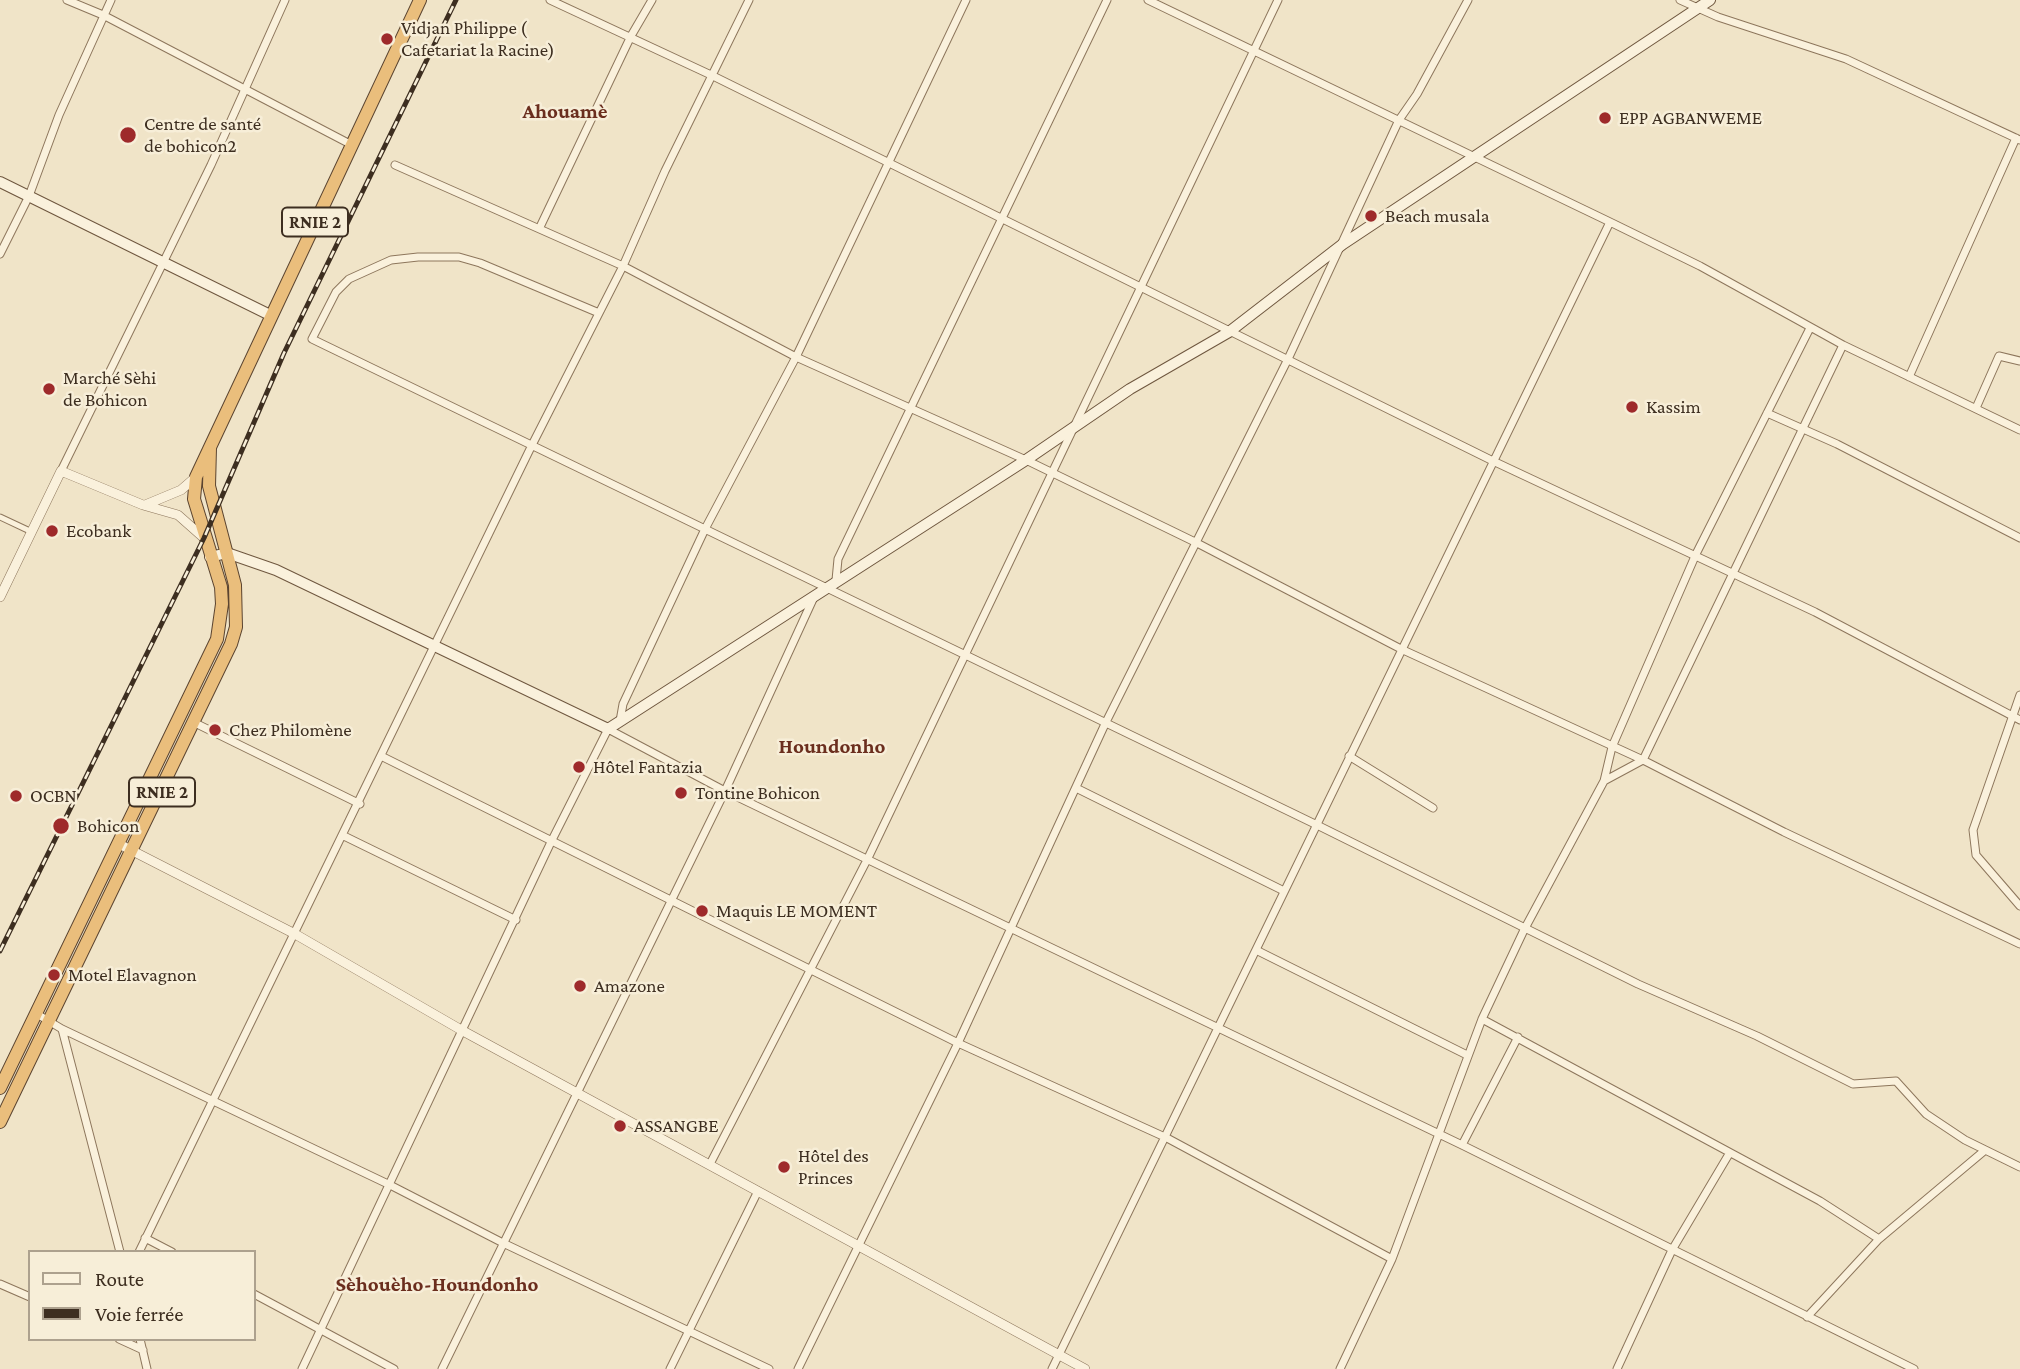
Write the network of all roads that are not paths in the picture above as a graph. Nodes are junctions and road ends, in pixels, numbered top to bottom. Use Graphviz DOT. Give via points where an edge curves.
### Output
graph roads {
  1 [pos="67,0"];
  2 [pos="111,0"];
  3 [pos="285,0"];
  4 [pos="420,0"];
  5 [pos="550,0"];
  6 [pos="652,0"];
  7 [pos="749,0"];
  8 [pos="966,0"];
  9 [pos="1107,0"];
  10 [pos="1148,0"];
  11 [pos="1278,0"];
  12 [pos="1468,0"];
  13 [pos="1680,0"];
  14 [pos="1710,0"];
  15 [pos="1698,8"];
  16 [pos="103,15"];
  17 [pos="631,36"];
  18 [pos="1253,50"];
  19 [pos="711,75"];
  20 [pos="246,90"];
  21 [pos="1399,120"];
  22 [pos="2018,139"];
  23 [pos="350,144"];
  24 [pos="1476,157"];
  25 [pos="887,163"];
  26 [pos="395,165"];
  27 [pos="0,182"];
  28 [pos="29,196"];
  29 [pos="1001,219"];
  30 [pos="1611,222"];
  31 [pos="540,227"];
  32 [pos="1343,244"];
  33 [pos="0,254"];
  34 [pos="163,263"];
  35 [pos="623,266"];
  36 [pos="1142,287"];
  37 [pos="599,313"];
  38 [pos="272,316"];
  39 [pos="1810,328"];
  40 [pos="1229,332"];
  41 [pos="1843,345"];
  42 [pos="796,357"];
  43 [pos="1288,359"];
  44 [pos="2020,361"];
  45 [pos="1909,377"];
  46 [pos="1976,408"];
  47 [pos="911,410"];
  48 [pos="1767,413"];
  49 [pos="1802,429"];
  50 [pos="2020,429"];
  51 [pos="1070,430"];
  52 [pos="210,444"];
  53 [pos="531,447"];
  54 [pos="1026,460"];
  55 [pos="1493,461"];
  56 [pos="61,471"];
  57 [pos="1051,474"];
  58 [pos="196,477"];
  59 [pos="143,505"];
  60 [pos="0,517"];
  61 [pos="705,529"];
  62 [pos="32,532"];
  63 [pos="204,538"];
  64 [pos="2020,538"];
  65 [pos="1197,543"];
  66 [pos="228,553"];
  67 [pos="1696,555"];
  68 [pos="210,557"];
  69 [pos="1734,573"];
  70 [pos="831,584"];
  71 [pos="814,595"];
  72 [pos="0,597"];
  73 [pos="435,645"];
  74 [pos="1401,649"];
  75 [pos="965,655"];
  76 [pos="2020,695"];
  77 [pos="2012,716"];
  78 [pos="2020,720"];
  79 [pos="620,721"];
  80 [pos="195,723"];
  81 [pos="1105,724"];
  82 [pos="608,729"];
  83 [pos="1612,747"];
  84 [pos="1349,756"];
  85 [pos="383,757"];
  86 [pos="1643,760"];
  87 [pos="1604,780"];
  88 [pos="1076,788"];
  89 [pos="725,791"];
  90 [pos="360,804"];
  91 [pos="1433,808"];
  92 [pos="1317,825"];
  93 [pos="344,836"];
  94 [pos="551,842"];
  95 [pos="119,844"];
  96 [pos="133,850"];
  97 [pos="868,859"];
  98 [pos="1284,891"];
  99 [pos="671,902"];
  100 [pos="2020,906"];
  101 [pos="516,920"];
  102 [pos="1011,927"];
  103 [pos="1524,930"];
  104 [pos="295,934"];
  105 [pos="2020,944"];
  106 [pos="1256,950"];
  107 [pos="812,971"];
  108 [pos="42,1017"];
  109 [pos="1482,1019"];
  110 [pos="1221,1027"];
  111 [pos="62,1028"];
  112 [pos="463,1031"];
  113 [pos="1518,1037"];
  114 [pos="958,1043"];
  115 [pos="1467,1055"];
  116 [pos="0,1088"];
  117 [pos="577,1093"];
  118 [pos="214,1099"];
  119 [pos="0,1122"];
  120 [pos="1440,1135"];
  121 [pos="1167,1138"];
  122 [pos="1462,1145"];
  123 [pos="1984,1151"];
  124 [pos="1728,1154"];
  125 [pos="710,1164"];
  126 [pos="2020,1167"];
  127 [pos="390,1185"];
  128 [pos="758,1191"];
  129 [pos="145,1238"];
  130 [pos="1879,1239"];
  131 [pos="503,1243"];
  132 [pos="859,1245"];
  133 [pos="119,1250"];
  134 [pos="140,1250"];
  135 [pos="168,1250"];
  136 [pos="1672,1250"];
  137 [pos="1392,1259"];
  138 [pos="0,1284"];
  139 [pos="256,1295"];
  140 [pos="28,1296"];
  141 [pos="1807,1317"];
  142 [pos="322,1328"];
  143 [pos="689,1331"];
  144 [pos="123,1341"];
  145 [pos="141,1341"];
  146 [pos="143,1350"];
  147 [pos="1059,1355"];
  148 [pos="147,1369"];
  149 [pos="302,1369"];
  150 [pos="394,1369"];
  151 [pos="442,1369"];
  152 [pos="670,1369"];
  153 [pos="769,1369"];
  154 [pos="798,1369"];
  155 [pos="1052,1369"];
  156 [pos="1085,1369"];
  157 [pos="1340,1369"];
  158 [pos="1617,1369"];
  159 [pos="1914,1369"];
  1 -- 16 [label="street"];
  2 -- 16 [label="street"];
  3 -- 20 [label="street"];
  4 -- 23 [label="highway, RNIE 2"];
  5 -- 17 [label="street"];
  6 -- 17 [label="street"];
  7 -- 19 [label="street"];
  8 -- 25 [label="street"];
  9 -- 29 [label="street"];
  10 -- 18 [label="street"];
  11 -- 18 [label="street"];
  12 -- 21 [label="street"];
  13 -- 15 [label="street"];
  14 -- 15 [label="main road"];
  15 -- 22 [label="street" via="1846,59"];
  15 -- 24 [label="main road"];
  16 -- 20 [label="street"];
  16 -- 28 [label="street"];
  17 -- 19 [label="street"];
  17 -- 31 [label="street"];
  18 -- 21 [label="street"];
  18 -- 36 [label="street"];
  19 -- 25 [label="street"];
  19 -- 35 [label="street"];
  20 -- 23 [label="street"];
  20 -- 34 [label="street"];
  21 -- 24 [label="street"];
  21 -- 32 [label="street"];
  22 -- 45 [label="street"];
  23 -- 38 [label="highway, RNIE 2"];
  24 -- 30 [label="street"];
  24 -- 32 [label="main road"];
  25 -- 29 [label="street"];
  25 -- 42 [label="street"];
  26 -- 31 [label="street"];
  27 -- 28 [label="main road"];
  28 -- 33 [label="street"];
  28 -- 34 [label="main road"];
  29 -- 36 [label="street"];
  29 -- 47 [label="street"];
  30 -- 39 [label="street"];
  30 -- 55 [label="street"];
  31 -- 35 [label="street"];
  32 -- 40 [label="main road"];
  32 -- 43 [label="street"];
  34 -- 38 [label="main road"];
  34 -- 56 [label="street"];
  35 -- 37 [label="street"];
  35 -- 42 [label="street"];
  36 -- 40 [label="street"];
  36 -- 51 [label="street"];
  37 -- 53 [label="street"];
  37 -- 53 [label="street" via="480,263 440,256 391,260 363,271 337,292 327,308 312,339"];
  38 -- 52 [label="highway, RNIE 2"];
  39 -- 41 [label="street"];
  39 -- 48 [label="street"];
  40 -- 43 [label="street"];
  40 -- 51 [label="main road"];
  41 -- 45 [label="street"];
  41 -- 49 [label="street"];
  42 -- 47 [label="street"];
  42 -- 61 [label="street"];
  43 -- 55 [label="street"];
  43 -- 65 [label="street"];
  44 -- 46 [label="street" via="1998,356"];
  45 -- 46 [label="street"];
  46 -- 50 [label="street"];
  47 -- 54 [label="street"];
  47 -- 70 [label="street" via="838,559"];
  48 -- 49 [label="street"];
  48 -- 67 [label="street"];
  49 -- 64 [label="street"];
  49 -- 69 [label="street"];
  51 -- 54 [label="main road"];
  51 -- 57 [label="street"];
  52 -- 58 [label="highway, RNIE 2"];
  52 -- 66 [label="highway, RNIE 2" via="209,486"];
  53 -- 61 [label="street"];
  53 -- 73 [label="street"];
  54 -- 57 [label="street"];
  54 -- 70 [label="main road"];
  55 -- 67 [label="street"];
  55 -- 74 [label="street"];
  56 -- 59 [label="street"];
  56 -- 62 [label="street"];
  57 -- 65 [label="street"];
  57 -- 75 [label="street"];
  58 -- 59 [label="street" via="181,490"];
  58 -- 63 [label="highway, RNIE 2" via="194,499"];
  59 -- 63 [label="street" via="178,515"];
  60 -- 62 [label="street"];
  61 -- 70 [label="street"];
  61 -- 79 [label="street" via="623,704"];
  62 -- 72 [label="street"];
  63 -- 68 [label="highway, RNIE 2"];
  65 -- 74 [label="street"];
  65 -- 81 [label="street"];
  66 -- 68 [label="main road"];
  66 -- 73 [label="main road" via="276,570"];
  66 -- 80 [label="highway, RNIE 2" via="235,585 236,627"];
  67 -- 69 [label="street"];
  67 -- 83 [label="street"];
  68 -- 95 [label="highway, RNIE 2" via="221,587 217,639"];
  69 -- 77 [label="street"];
  69 -- 86 [label="street"];
  70 -- 71 [label="main road"];
  70 -- 75 [label="street"];
  71 -- 79 [label="main road"];
  71 -- 89 [label="street"];
  73 -- 82 [label="main road"];
  73 -- 85 [label="street"];
  74 -- 83 [label="street"];
  74 -- 84 [label="street"];
  75 -- 81 [label="street"];
  75 -- 97 [label="street"];
  76 -- 77 [label="street"];
  77 -- 78 [label="street"];
  77 -- 100 [label="street" via="1973,830 1976,855"];
  79 -- 82 [label="main road"];
  80 -- 90 [label="street"];
  80 -- 96 [label="highway, RNIE 2"];
  81 -- 88 [label="street"];
  81 -- 92 [label="street"];
  82 -- 89 [label="street"];
  82 -- 94 [label="street"];
  83 -- 86 [label="street"];
  83 -- 87 [label="street"];
  84 -- 91 [label="street"];
  84 -- 92 [label="street"];
  85 -- 90 [label="street"];
  85 -- 94 [label="street"];
  86 -- 87 [label="street"];
  86 -- 105 [label="street"];
  87 -- 103 [label="street"];
  88 -- 98 [label="street"];
  88 -- 102 [label="street"];
  89 -- 97 [label="street"];
  89 -- 99 [label="street"];
  90 -- 93 [label="street"];
  92 -- 98 [label="street"];
  92 -- 103 [label="street"];
  93 -- 101 [label="street"];
  93 -- 104 [label="street"];
  94 -- 99 [label="street"];
  94 -- 101 [label="street"];
  95 -- 96 [label="street"];
  95 -- 108 [label="highway, RNIE 2"];
  96 -- 104 [label="street"];
  96 -- 108 [label="highway, RNIE 2"];
  97 -- 102 [label="street"];
  97 -- 107 [label="street"];
  98 -- 106 [label="street"];
  99 -- 107 [label="street"];
  99 -- 117 [label="street"];
  101 -- 112 [label="street"];
  102 -- 110 [label="street"];
  102 -- 114 [label="street"];
  103 -- 109 [label="street"];
  103 -- 123 [label="street" via="1842,1079 1865,1085 1896,1081 1926,1114"];
  104 -- 112 [label="street"];
  104 -- 118 [label="street"];
  106 -- 110 [label="street"];
  106 -- 115 [label="street"];
  107 -- 114 [label="street"];
  107 -- 125 [label="street"];
  108 -- 111 [label="street"];
  108 -- 116 [label="highway, RNIE 2"];
  108 -- 119 [label="highway, RNIE 2"];
  109 -- 113 [label="street"];
  109 -- 115 [label="street"];
  110 -- 120 [label="street"];
  110 -- 121 [label="street"];
  111 -- 118 [label="street"];
  111 -- 133 [label="street"];
  112 -- 117 [label="street"];
  112 -- 127 [label="street"];
  113 -- 122 [label="street"];
  113 -- 124 [label="street"];
  114 -- 121 [label="street"];
  114 -- 132 [label="street"];
  115 -- 120 [label="street"];
  117 -- 125 [label="street"];
  117 -- 131 [label="street"];
  118 -- 127 [label="street"];
  118 -- 129 [label="street"];
  120 -- 122 [label="street"];
  120 -- 137 [label="street"];
  121 -- 137 [label="street"];
  121 -- 147 [label="street"];
  122 -- 136 [label="street"];
  123 -- 126 [label="street"];
  123 -- 130 [label="street"];
  124 -- 130 [label="street" via="1820,1201"];
  124 -- 136 [label="street"];
  125 -- 128 [label="street"];
  127 -- 131 [label="street"];
  127 -- 142 [label="street"];
  128 -- 132 [label="street"];
  128 -- 143 [label="street"];
  129 -- 134 [label="street"];
  129 -- 135 [label="street"];
  130 -- 141 [label="street"];
  131 -- 143 [label="street"];
  131 -- 151 [label="street"];
  132 -- 147 [label="street"];
  132 -- 154 [label="street"];
  136 -- 141 [label="street"];
  136 -- 158 [label="street"];
  137 -- 157 [label="street"];
  138 -- 140 [label="street"];
  139 -- 142 [label="street"];
  141 -- 159 [label="street"];
  142 -- 149 [label="street"];
  142 -- 150 [label="street"];
  143 -- 152 [label="street"];
  143 -- 153 [label="street"];
  144 -- 146 [label="street"];
  145 -- 146 [label="street"];
  146 -- 148 [label="street"];
  147 -- 155 [label="street"];
  147 -- 156 [label="street"];
}
